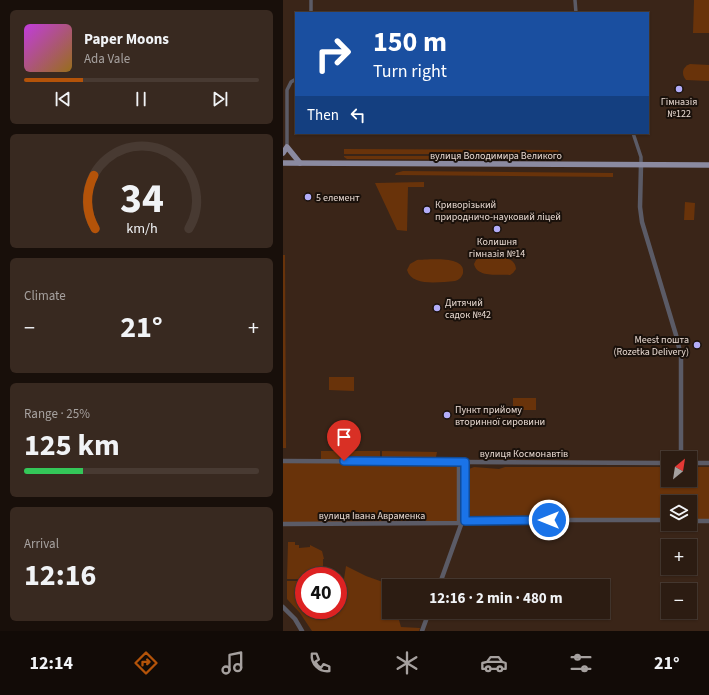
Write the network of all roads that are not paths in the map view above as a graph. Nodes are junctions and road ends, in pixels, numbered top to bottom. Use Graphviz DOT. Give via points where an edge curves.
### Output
graph roads {
  1 [pos="311,0"];
  2 [pos="575,0"];
  3 [pos="311,12"];
  4 [pos="576,12"];
  5 [pos="295,80"];
  6 [pos="285,95"];
  7 [pos="633,134"];
  8 [pos="287,147"];
  9 [pos="283,153"];
  10 [pos="283,163"];
  11 [pos="300,164"];
  12 [pos="641,165"];
  13 [pos="709,165"];
  14 [pos="681,451"];
  15 [pos="283,461"];
  16 [pos="459,462"];
  17 [pos="465,462"];
  18 [pos="661,463"];
  19 [pos="697,463"];
  20 [pos="709,463"];
  21 [pos="661,520"];
  22 [pos="697,521"];
  23 [pos="709,521"];
  24 [pos="462,522"];
  25 [pos="283,524"];
  26 [pos="442,579"];
  27 [pos="283,607"];
  28 [pos="426,619"];
  29 [pos="303,631"];
  30 [pos="422,631"];
  1 -- 3 [label="street"];
  2 -- 4 [label="street"];
  5 -- 6 [label="street"];
  6 -- 8 [label="street"];
  7 -- 12 [label="street"];
  8 -- 9 [label="main road"];
  8 -- 11 [label="main road"];
  10 -- 11 [label="main road, вулиця Володимира Великого"];
  11 -- 12 [label="main road, вулиця Володимира Великого"];
  12 -- 13 [label="main road, вулиця Володимира Великого"];
  12 -- 14 [label="street" via="642,222 681,356"];
  15 -- 16 [label="street, вулиця Космонавтів"];
  16 -- 17 [label="street, вулиця Космонавтів"];
  16 -- 24 [label="street"];
  17 -- 18 [label="street, вулиця Космонавтів"];
  17 -- 24 [label="street"];
  19 -- 20 [label="street"];
  21 -- 24 [label="street, вулиця Івана Авраменка"];
  22 -- 23 [label="street"];
  24 -- 25 [label="street, вулиця Івана Авраменка"];
  24 -- 26 [label="street"];
  27 -- 29 [label="street"];
  28 -- 30 [label="street"];
}
